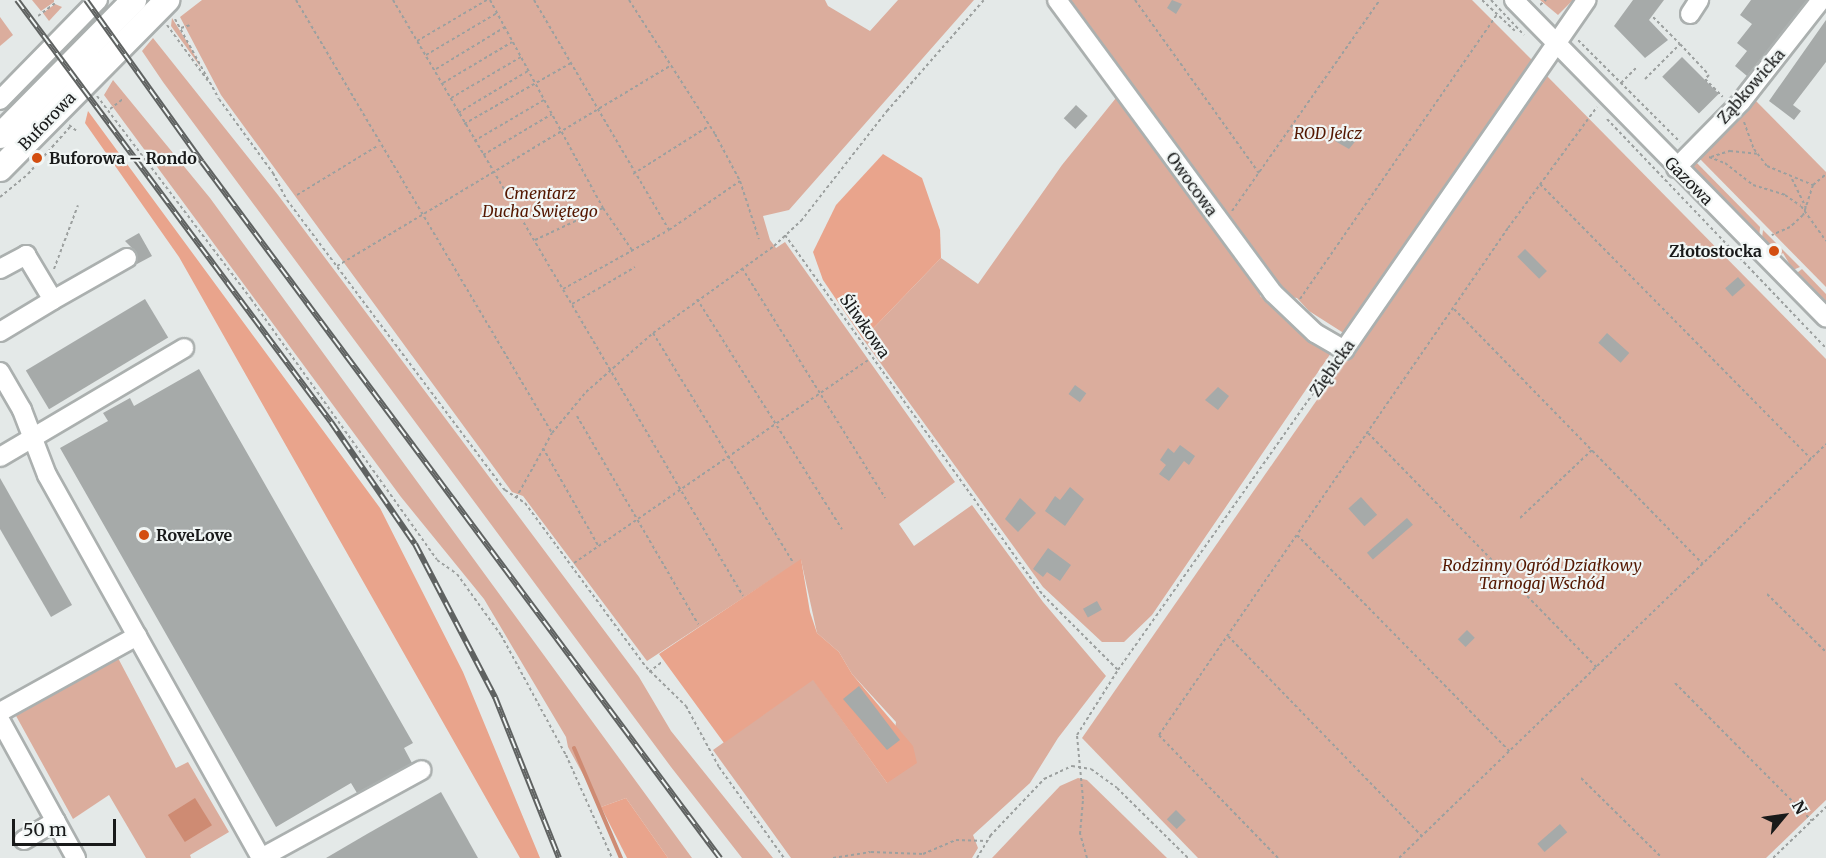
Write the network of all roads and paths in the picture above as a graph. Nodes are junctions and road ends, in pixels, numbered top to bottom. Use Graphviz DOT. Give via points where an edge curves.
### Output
graph roads {
  1 [pos="98,0"];
  2 [pos="134,0"];
  3 [pos="296,0"];
  4 [pos="393,0"];
  5 [pos="489,0"];
  6 [pos="534,0"];
  7 [pos="629,0"];
  8 [pos="984,0"];
  9 [pos="1057,0"];
  10 [pos="1135,0"];
  11 [pos="1380,0"];
  12 [pos="1482,0"];
  13 [pos="1491,0"];
  14 [pos="1514,0"];
  15 [pos="1546,0"];
  16 [pos="1586,0"];
  17 [pos="1821,0"];
  18 [pos="55,3"];
  19 [pos="1541,5"];
  20 [pos="168,12"];
  21 [pos="498,13"];
  22 [pos="1497,15"];
  23 [pos="38,16"];
  24 [pos="1653,16"];
  25 [pos="190,25"];
  26 [pos="505,27"];
  27 [pos="181,28"];
  28 [pos="1515,31"];
  29 [pos="1522,33"];
  30 [pos="1574,36"];
  31 [pos="417,41"];
  32 [pos="513,42"];
  33 [pos="1554,43"];
  34 [pos="1680,44"];
  35 [pos="426,55"];
  36 [pos="521,57"];
  37 [pos="572,63"];
  38 [pos="671,64"];
  39 [pos="1637,67"];
  40 [pos="435,70"];
  41 [pos="528,71"];
  42 [pos="1645,79"];
  43 [pos="93,83"];
  44 [pos="210,83"];
  45 [pos="442,83"];
  46 [pos="1621,83"];
  47 [pos="536,85"];
  48 [pos="124,98"];
  49 [pos="450,98"];
  50 [pos="1725,98"];
  51 [pos="0,100"];
  52 [pos="544,100"];
  53 [pos="1598,107"];
  54 [pos="599,108"];
  55 [pos="109,110"];
  56 [pos="458,113"];
  57 [pos="552,114"];
  58 [pos="76,116"];
  59 [pos="1743,116"];
  60 [pos="1588,118"];
  61 [pos="64,122"];
  62 [pos="465,124"];
  63 [pos="70,126"];
  64 [pos="710,126"];
  65 [pos="562,131"];
  66 [pos="78,132"];
  67 [pos="0,136"];
  68 [pos="474,141"];
  69 [pos="379,146"];
  70 [pos="1687,149"];
  71 [pos="1757,154"];
  72 [pos="483,155"];
  73 [pos="1704,157"];
  74 [pos="1711,157"];
  75 [pos="1676,168"];
  76 [pos="0,169"];
  77 [pos="493,172"];
  78 [pos="1259,173"];
  79 [pos="633,174"];
  80 [pos="1826,174"];
  81 [pos="1792,179"];
  82 [pos="740,181"];
  83 [pos="1540,184"];
  84 [pos="1813,185"];
  85 [pos="297,195"];
  86 [pos="0,197"];
  87 [pos="78,205"];
  88 [pos="603,208"];
  89 [pos="1807,210"];
  90 [pos="421,216"];
  91 [pos="1227,219"];
  92 [pos="669,230"];
  93 [pos="786,235"];
  94 [pos="1772,236"];
  95 [pos="759,239"];
  96 [pos="534,241"];
  97 [pos="1826,241"];
  98 [pos="632,250"];
  99 [pos="128,258"];
  100 [pos="337,266"];
  101 [pos="634,267"];
  102 [pos="742,268"];
  103 [pos="0,270"];
  104 [pos="563,289"];
  105 [pos="50,294"];
  106 [pos="697,299"];
  107 [pos="1299,300"];
  108 [pos="572,304"];
  109 [pos="1454,309"];
  110 [pos="1826,318"];
  111 [pos="0,332"];
  112 [pos="653,333"];
  113 [pos="184,348"];
  114 [pos="1826,348"];
  115 [pos="1344,350"];
  116 [pos="868,360"];
  117 [pos="609,368"];
  118 [pos="0,372"];
  119 [pos="820,394"];
  120 [pos="577,416"];
  121 [pos="775,424"];
  122 [pos="1368,433"];
  123 [pos="552,434"];
  124 [pos="33,438"];
  125 [pos="1826,444"];
  126 [pos="543,448"];
  127 [pos="1592,450"];
  128 [pos="729,456"];
  129 [pos="0,457"];
  130 [pos="1811,459"];
  131 [pos="681,490"];
  132 [pos="516,498"];
  133 [pos="885,498"];
  134 [pos="1520,518"];
  135 [pos="637,519"];
  136 [pos="842,529"];
  137 [pos="1297,535"];
  138 [pos="599,547"];
  139 [pos="794,562"];
  140 [pos="574,563"];
  141 [pos="1703,564"];
  142 [pos="1767,594"];
  143 [pos="742,596"];
  144 [pos="698,624"];
  145 [pos="137,636"];
  146 [pos="1228,636"];
  147 [pos="1826,652"];
  148 [pos="663,660"];
  149 [pos="1596,668"];
  150 [pos="1118,670"];
  151 [pos="649,672"];
  152 [pos="1675,683"];
  153 [pos="0,712"];
  154 [pos="0,720"];
  155 [pos="1509,752"];
  156 [pos="1080,766"];
  157 [pos="422,770"];
  158 [pos="1581,778"];
  159 [pos="1826,807"];
  160 [pos="56,821"];
  161 [pos="1812,821"];
  162 [pos="1422,836"];
  163 [pos="24,840"];
  164 [pos="987,841"];
  165 [pos="76,858"];
  166 [pos="261,858"];
  167 [pos="612,858"];
  168 [pos="784,858"];
  169 [pos="833,858"];
  170 [pos="977,858"];
  171 [pos="1086,858"];
  172 [pos="1188,858"];
  173 [pos="1278,858"];
  174 [pos="1398,858"];
  175 [pos="1662,858"];
  176 [pos="1773,858"];
  1 -- 51 [label="street"];
  2 -- 67 [label="main road, Buforowa"];
  3 -- 69 [label="path"];
  4 -- 31 [label="path"];
  5 -- 21 [label="path"];
  5 -- 31 [label="path"];
  6 -- 37 [label="path"];
  7 -- 38 [label="path"];
  8 -- 93 [label="path"];
  9 -- 115 [label="street, Owocowa" via="1273,293 1315,333"];
  10 -- 78 [label="path"];
  11 -- 78 [label="path"];
  12 -- 22 [label="path"];
  13 -- 29 [label="path"];
  14 -- 33 [label="street, Gazowa"];
  15 -- 19 [label="path"];
  16 -- 33 [label="street, Ziębicka"];
  17 -- 75 [label="street, Ząbkowicka" via="1741,102"];
  18 -- 23 [label="path"];
  20 -- 27 [label="path"];
  20 -- 43 [label="main road, Buforowa"];
  20 -- 44 [label="path"];
  21 -- 26 [label="path"];
  21 -- 35 [label="path"];
  22 -- 28 [label="path"];
  22 -- 107 [label="path"];
  24 -- 34 [label="path"];
  25 -- 27 [label="path"];
  26 -- 32 [label="path"];
  26 -- 40 [label="path"];
  27 -- 44 [label="path"];
  30 -- 46 [label="path"];
  31 -- 35 [label="path"];
  32 -- 36 [label="path"];
  32 -- 45 [label="path"];
  33 -- 75 [label="street, Gazowa"];
  33 -- 115 [label="street, Ziębicka"];
  34 -- 42 [label="path"];
  34 -- 50 [label="path" via="1709,75 1705,79"];
  35 -- 40 [label="path"];
  36 -- 41 [label="path"];
  36 -- 49 [label="path"];
  37 -- 47 [label="path"];
  37 -- 54 [label="path"];
  38 -- 54 [label="path"];
  38 -- 64 [label="path"];
  39 -- 46 [label="path"];
  40 -- 45 [label="path"];
  41 -- 47 [label="path"];
  41 -- 56 [label="path"];
  43 -- 55 [label="path"];
  43 -- 76 [label="main road, Buforowa"];
  44 -- 100 [label="path" via="273,173 287,200"];
  45 -- 49 [label="path"];
  46 -- 70 [label="path"];
  47 -- 52 [label="path"];
  47 -- 62 [label="path"];
  48 -- 55 [label="path"];
  49 -- 56 [label="path"];
  52 -- 57 [label="path"];
  52 -- 68 [label="path"];
  53 -- 114 [label="path"];
  54 -- 65 [label="path"];
  54 -- 79 [label="path"];
  55 -- 167 [label="path" via="368,458 437,560 457,574 501,635 566,755"];
  56 -- 62 [label="path"];
  57 -- 65 [label="path"];
  57 -- 72 [label="path"];
  58 -- 63 [label="path"];
  59 -- 71 [label="path"];
  60 -- 83 [label="path"];
  61 -- 63 [label="path"];
  62 -- 68 [label="path"];
  63 -- 66 [label="path"];
  63 -- 86 [label="path" via="28,174"];
  64 -- 79 [label="path"];
  64 -- 82 [label="path"];
  65 -- 77 [label="path"];
  65 -- 88 [label="path"];
  68 -- 72 [label="path"];
  69 -- 85 [label="path"];
  69 -- 90 [label="path"];
  71 -- 74 [label="path" via="1730,152"];
  71 -- 81 [label="path" via="1767,166"];
  72 -- 77 [label="path"];
  73 -- 74 [label="path"];
  74 -- 89 [label="path" via="1753,185 1785,195"];
  75 -- 110 [label="street, Gazowa"];
  77 -- 90 [label="path"];
  77 -- 96 [label="path"];
  78 -- 91 [label="path"];
  79 -- 92 [label="path"];
  80 -- 84 [label="path"];
  81 -- 84 [label="path"];
  81 -- 89 [label="path"];
  82 -- 92 [label="path"];
  82 -- 95 [label="path"];
  83 -- 109 [label="path"];
  83 -- 130 [label="path"];
  84 -- 89 [label="path"];
  87 -- 105 [label="path"];
  88 -- 96 [label="path"];
  88 -- 98 [label="path"];
  89 -- 94 [label="path" via="1790,227"];
  89 -- 97 [label="path"];
  90 -- 100 [label="path"];
  90 -- 123 [label="path"];
  92 -- 98 [label="path"];
  93 -- 102 [label="path"];
  93 -- 150 [label="path, Śliwkowa" via="1043,595"];
  96 -- 104 [label="path"];
  98 -- 104 [label="path"];
  99 -- 105 [label="street"];
  100 -- 132 [label="path" via="505,490"];
  101 -- 108 [label="path"];
  102 -- 106 [label="path"];
  102 -- 119 [label="path"];
  103 -- 105 [label="street" via="26,255"];
  104 -- 108 [label="path"];
  105 -- 111 [label="street"];
  106 -- 112 [label="path"];
  106 -- 121 [label="path"];
  108 -- 117 [label="path"];
  109 -- 122 [label="path"];
  109 -- 127 [label="path"];
  112 -- 117 [label="path"];
  112 -- 128 [label="path"];
  113 -- 124 [label="street"];
  115 -- 150 [label="path, Ziębicka"];
  116 -- 119 [label="path"];
  117 -- 123 [label="path"];
  117 -- 131 [label="path"];
  118 -- 124 [label="street"];
  119 -- 121 [label="path"];
  119 -- 133 [label="path"];
  120 -- 135 [label="path"];
  121 -- 128 [label="path"];
  121 -- 136 [label="path"];
  122 -- 137 [label="path"];
  122 -- 149 [label="path"];
  123 -- 126 [label="path"];
  124 -- 129 [label="street"];
  124 -- 145 [label="street" via="47,475"];
  125 -- 130 [label="path"];
  126 -- 132 [label="path"];
  126 -- 138 [label="path"];
  127 -- 134 [label="path"];
  127 -- 141 [label="path"];
  128 -- 131 [label="path"];
  128 -- 139 [label="path"];
  130 -- 141 [label="path"];
  131 -- 135 [label="path"];
  131 -- 143 [label="path"];
  132 -- 151 [label="path" via="530,511"];
  135 -- 138 [label="path"];
  135 -- 144 [label="path"];
  137 -- 146 [label="path"];
  137 -- 155 [label="path"];
  138 -- 140 [label="path"];
  141 -- 149 [label="path"];
  142 -- 147 [label="path"];
  145 -- 153 [label="street"];
  145 -- 166 [label="street"];
  146 -- 162 [label="path"];
  146 -- 173 [label="path" via="1159,735"];
  148 -- 151 [label="path"];
  149 -- 155 [label="path"];
  150 -- 156 [label="path, Ziębicka" via="1077,735"];
  151 -- 168 [label="path" via="687,706 719,767"];
  152 -- 161 [label="path"];
  154 -- 160 [label="street"];
  155 -- 162 [label="path"];
  156 -- 164 [label="path" via="1060,768 1049,775"];
  156 -- 171 [label="path" via="1080,834"];
  156 -- 172 [label="path" via="1097,773 1132,801"];
  157 -- 166 [label="street"];
  158 -- 175 [label="path"];
  159 -- 161 [label="path"];
  160 -- 163 [label="street"];
  160 -- 165 [label="street"];
  161 -- 176 [label="path"];
  162 -- 174 [label="path"];
  164 -- 169 [label="path" via="956,840 923,854 871,852"];
  164 -- 170 [label="path"];
}
